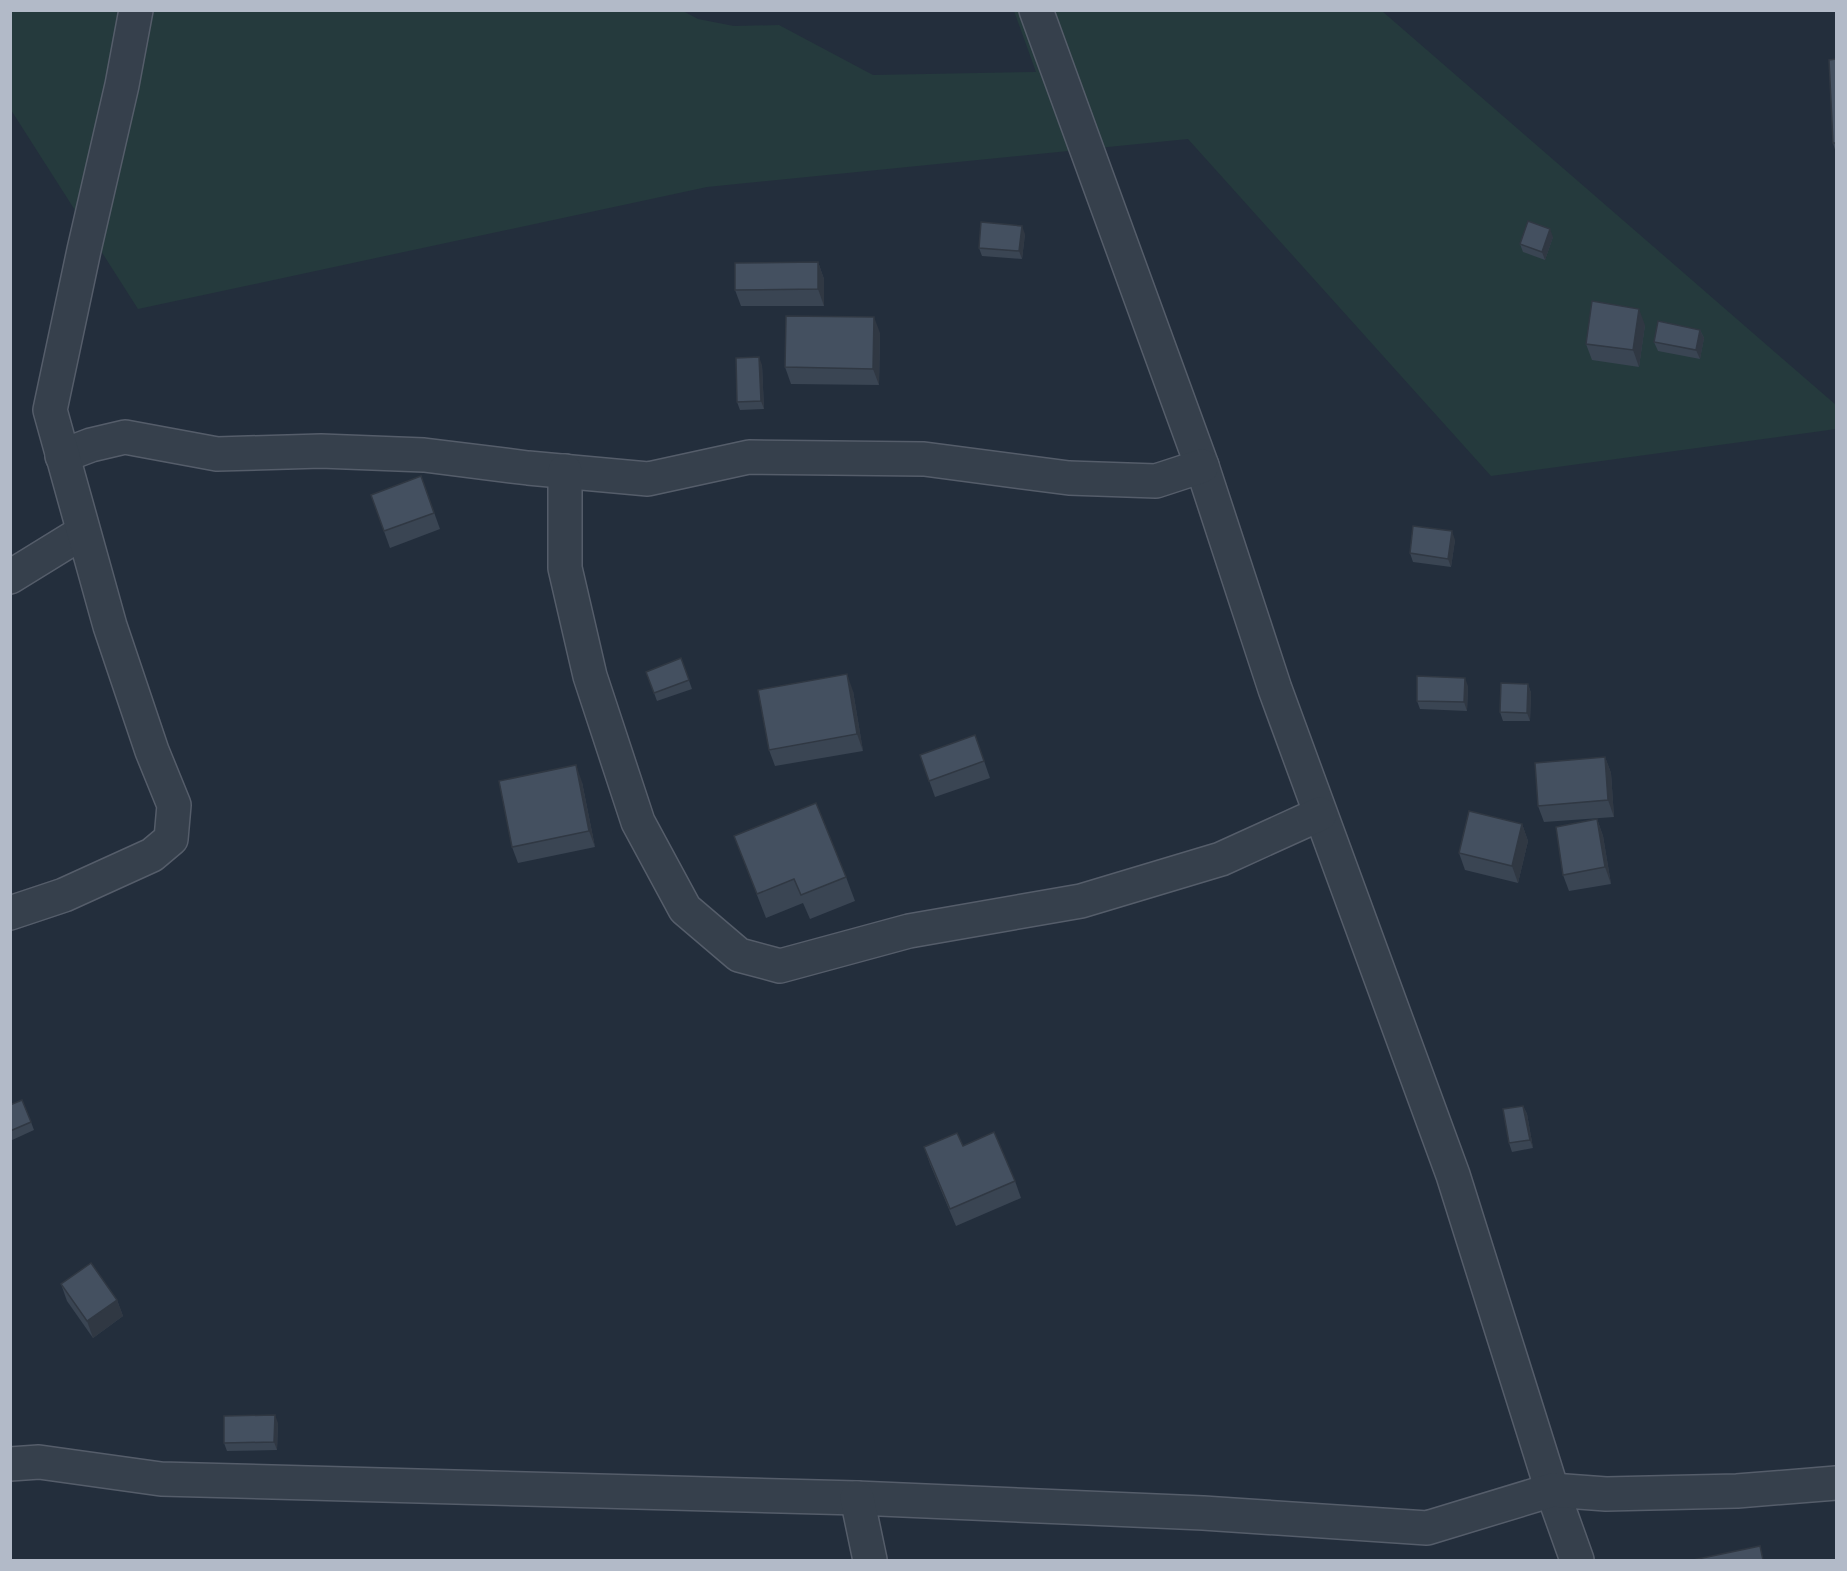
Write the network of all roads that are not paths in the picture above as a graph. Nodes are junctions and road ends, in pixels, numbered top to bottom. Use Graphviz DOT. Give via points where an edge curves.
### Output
graph roads {
  1 [pos="136,10"];
  2 [pos="1036,10"];
  3 [pos="62,456"];
  4 [pos="1202,466"];
  5 [pos="566,471"];
  6 [pos="83,532"];
  7 [pos="10,577"];
  8 [pos="1320,814"];
  9 [pos="10,913"];
  10 [pos="10,1464"];
  11 [pos="1836,1484"];
  12 [pos="1552,1490"];
  13 [pos="857,1498"];
  14 [pos="870,1560"];
  15 [pos="1576,1560"];
  1 -- 3 [label="street" via="50,410"];
  2 -- 4 [label="street"];
  3 -- 5 [label="street" via="125,437 217,454 321,451 424,455"];
  3 -- 6 [label="street"];
  4 -- 5 [label="street" via="1156,481 1069,478 924,459 749,457 648,479"];
  4 -- 8 [label="street"];
  5 -- 8 [label="street" via="565,568 590,675 638,822 685,909 740,955 780,966 909,931 1081,901 1221,859"];
  6 -- 7 [label="street"];
  6 -- 9 [label="street" via="113,637 174,804 171,839 152,855 64,895"];
  8 -- 12 [label="street" via="1453,1175"];
  10 -- 13 [label="street" via="39,1462 161,1479"];
  11 -- 12 [label="street" via="1606,1494"];
  12 -- 13 [label="street" via="1426,1528 1203,1513"];
  12 -- 15 [label="street"];
  13 -- 14 [label="street"];
}
